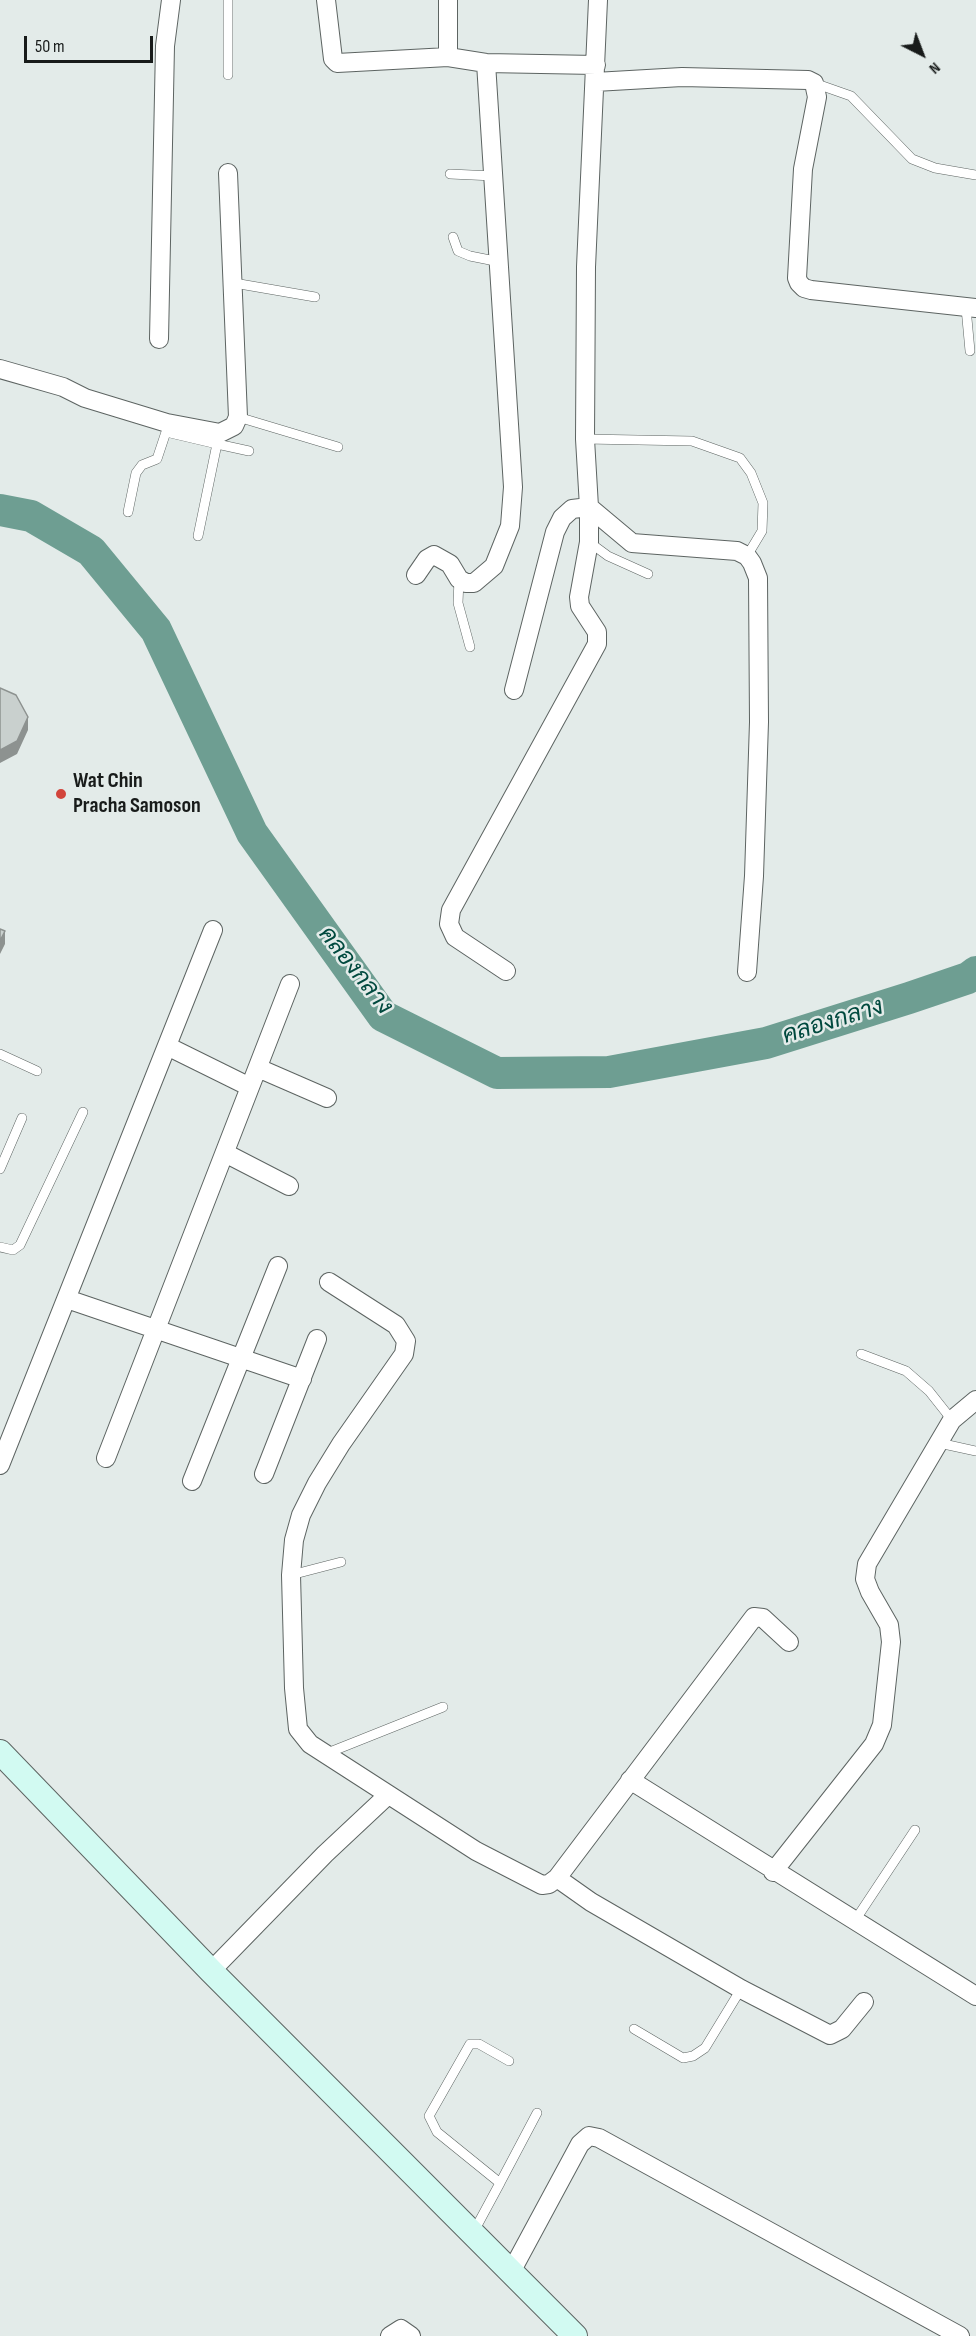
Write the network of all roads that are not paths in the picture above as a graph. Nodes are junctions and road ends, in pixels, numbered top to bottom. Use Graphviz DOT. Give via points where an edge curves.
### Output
graph roads {
  1 [pos="171,0"];
  2 [pos="228,0"];
  3 [pos="326,0"];
  4 [pos="448,0"];
  5 [pos="598,0"];
  6 [pos="448,57"];
  7 [pos="486,63"];
  8 [pos="596,74"];
  9 [pos="228,75"];
  10 [pos="814,83"];
  11 [pos="228,173"];
  12 [pos="450,174"];
  13 [pos="976,175"];
  14 [pos="495,176"];
  15 [pos="453,237"];
  16 [pos="500,262"];
  17 [pos="234,283"];
  18 [pos="315,297"];
  19 [pos="971,308"];
  20 [pos="159,339"];
  21 [pos="970,351"];
  22 [pos="0,369"];
  23 [pos="238,417"];
  24 [pos="219,438"];
  25 [pos="585,439"];
  26 [pos="338,447"];
  27 [pos="249,451"];
  28 [pos="590,507"];
  29 [pos="128,512"];
  30 [pos="198,536"];
  31 [pos="589,542"];
  32 [pos="747,556"];
  33 [pos="648,574"];
  34 [pos="416,575"];
  35 [pos="459,579"];
  36 [pos="470,647"];
  37 [pos="514,690"];
  38 [pos="213,930"];
  39 [pos="506,971"];
  40 [pos="747,972"];
  41 [pos="290,984"];
  42 [pos="167,1046"];
  43 [pos="0,1054"];
  44 [pos="258,1068"];
  45 [pos="37,1071"];
  46 [pos="250,1087"];
  47 [pos="327,1098"];
  48 [pos="83,1112"];
  49 [pos="22,1118"];
  50 [pos="225,1153"];
  51 [pos="0,1169"];
  52 [pos="289,1186"];
  53 [pos="0,1246"];
  54 [pos="278,1266"];
  55 [pos="329,1282"];
  56 [pos="67,1299"];
  57 [pos="157,1328"];
  58 [pos="317,1339"];
  59 [pos="861,1354"];
  60 [pos="242,1358"];
  61 [pos="302,1380"];
  62 [pos="976,1400"];
  63 [pos="952,1420"];
  64 [pos="5,1436"];
  65 [pos="939,1443"];
  66 [pos="976,1451"];
  67 [pos="106,1458"];
  68 [pos="0,1465"];
  69 [pos="264,1474"];
  70 [pos="192,1481"];
  71 [pos="341,1562"];
  72 [pos="291,1575"];
  73 [pos="789,1642"];
  74 [pos="443,1707"];
  75 [pos="0,1752"];
  76 [pos="324,1754"];
  77 [pos="630,1780"];
  78 [pos="388,1795"];
  79 [pos="915,1830"];
  80 [pos="773,1872"];
  81 [pos="557,1878"];
  82 [pos="854,1922"];
  83 [pos="211,1971"];
  84 [pos="741,1989"];
  85 [pos="976,1996"];
  86 [pos="864,2002"];
  87 [pos="634,2028"];
  88 [pos="509,2061"];
  89 [pos="537,2113"];
  90 [pos="500,2183"];
  91 [pos="473,2234"];
  92 [pos="511,2272"];
  93 [pos="568,2334"];
  94 [pos="390,2336"];
  95 [pos="411,2336"];
  96 [pos="960,2336"];
  1 -- 20 [label="street" via="165,58"];
  2 -- 9 [label="lane"];
  3 -- 6 [label="street" via="333,59 337,63"];
  4 -- 6 [label="street"];
  5 -- 8 [label="street"];
  6 -- 7 [label="street"];
  7 -- 8 [label="street"];
  7 -- 14 [label="street"];
  8 -- 10 [label="street"];
  8 -- 25 [label="street" via="586,267"];
  10 -- 13 [label="lane" via="850,96 912,159 935,168"];
  10 -- 19 [label="street" via="817,97 803,169 799,283 811,290"];
  11 -- 17 [label="street"];
  12 -- 14 [label="lane"];
  14 -- 16 [label="street"];
  15 -- 16 [label="lane" via="458,251"];
  16 -- 35 [label="street" via="513,487 510,526 494,566 474,583 466,584"];
  17 -- 18 [label="lane"];
  17 -- 23 [label="street"];
  19 -- 21 [label="lane"];
  22 -- 24 [label="street"];
  23 -- 24 [label="street" via="234,426"];
  23 -- 26 [label="lane"];
  24 -- 27 [label="lane"];
  24 -- 29 [label="lane" via="166,432 157,459 136,472"];
  24 -- 30 [label="lane"];
  25 -- 28 [label="street"];
  25 -- 32 [label="lane" via="692,441 741,458 763,503 762,531"];
  28 -- 31 [label="street"];
  28 -- 32 [label="street" via="632,543 737,551"];
  28 -- 37 [label="street" via="572,509 555,532"];
  31 -- 33 [label="lane" via="608,556"];
  31 -- 39 [label="street" via="579,597 580,606 597,632 597,644 451,910 449,924 455,937"];
  32 -- 40 [label="street" via="758,578 759,722"];
  34 -- 35 [label="street" via="434,555 450,564"];
  35 -- 36 [label="lane" via="458,603"];
  38 -- 42 [label="street"];
  41 -- 44 [label="street"];
  42 -- 46 [label="street"];
  42 -- 56 [label="street"];
  43 -- 45 [label="lane"];
  44 -- 46 [label="street"];
  44 -- 47 [label="street"];
  46 -- 50 [label="street"];
  48 -- 53 [label="lane" via="20,1245 13,1250"];
  49 -- 51 [label="lane"];
  50 -- 52 [label="street"];
  50 -- 57 [label="street"];
  54 -- 60 [label="street"];
  55 -- 72 [label="street" via="396,1325 406,1341 404,1354 388,1381 341,1444 301,1515"];
  56 -- 57 [label="street"];
  56 -- 64 [label="street"];
  57 -- 60 [label="street"];
  57 -- 67 [label="street"];
  58 -- 61 [label="street"];
  59 -- 63 [label="lane" via="906,1371 929,1391"];
  60 -- 61 [label="street"];
  60 -- 70 [label="street"];
  61 -- 69 [label="street"];
  62 -- 63 [label="street"];
  63 -- 65 [label="street"];
  64 -- 68 [label="street"];
  65 -- 66 [label="lane"];
  65 -- 80 [label="street" via="867,1564 865,1578 889,1624 891,1642 882,1725 862,1761"];
  71 -- 72 [label="lane"];
  72 -- 76 [label="street" via="298,1729"];
  73 -- 77 [label="street" via="763,1618 754,1617"];
  74 -- 76 [label="lane"];
  75 -- 83 [label="main road"];
  76 -- 78 [label="street"];
  77 -- 80 [label="street"];
  77 -- 81 [label="street"];
  78 -- 81 [label="street" via="476,1851 542,1885"];
  78 -- 83 [label="street"];
  79 -- 82 [label="lane"];
  80 -- 82 [label="street"];
  81 -- 84 [label="street"];
  82 -- 85 [label="street"];
  83 -- 91 [label="main road"];
  84 -- 86 [label="street" via="830,2035 842,2029"];
  84 -- 87 [label="lane" via="705,2048 693,2056 683,2058"];
  88 -- 90 [label="lane" via="479,2044 470,2044 429,2116 438,2132"];
  89 -- 90 [label="lane"];
  90 -- 91 [label="lane"];
  91 -- 92 [label="main road"];
  92 -- 93 [label="main road"];
  92 -- 96 [label="street" via="580,2144 588,2136 610,2144"];
  94 -- 95 [label="street" via="401,2329"];
}
